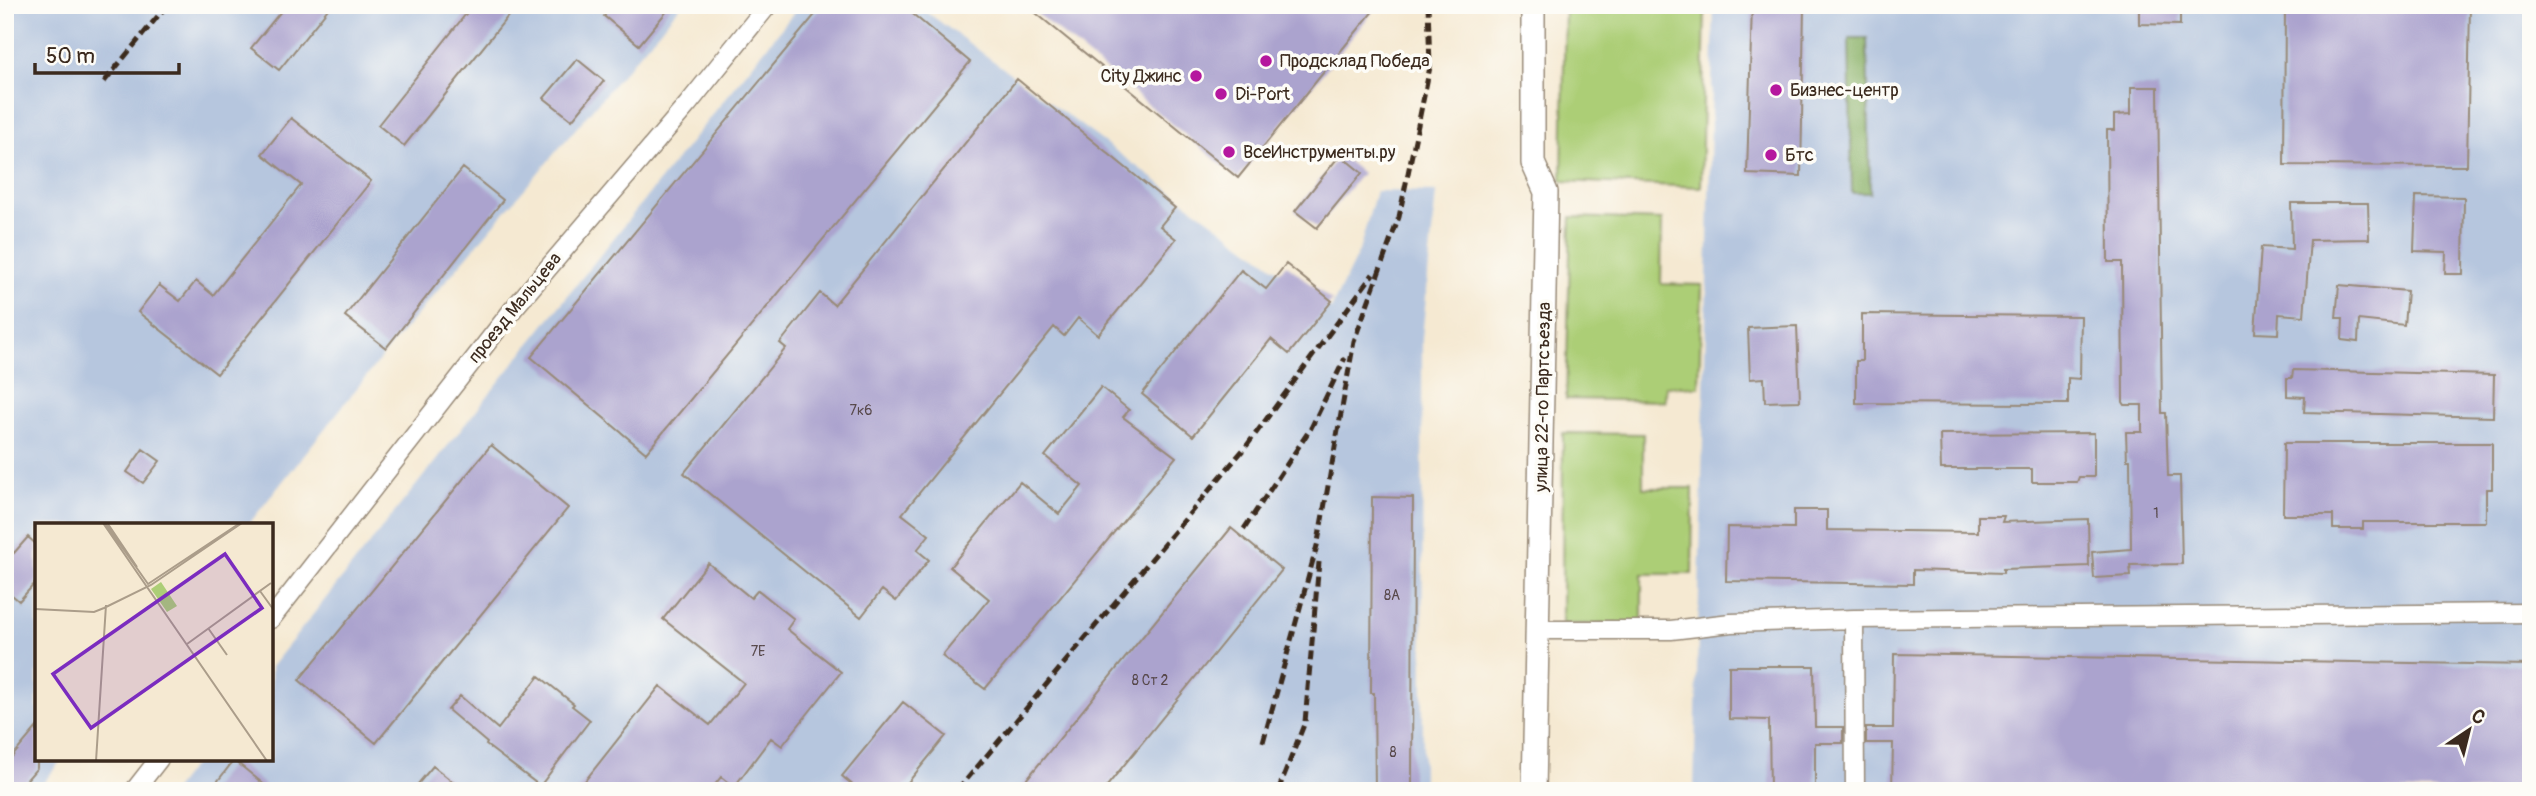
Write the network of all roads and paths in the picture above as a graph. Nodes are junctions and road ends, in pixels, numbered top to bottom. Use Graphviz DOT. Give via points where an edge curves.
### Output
graph roads {
  1 [pos="768,5"];
  2 [pos="1533,5"];
  3 [pos="2531,612"];
  4 [pos="273,616"];
  5 [pos="1854,619"];
  6 [pos="1538,630"];
  7 [pos="157,761"];
  8 [pos="134,791"];
  9 [pos="1534,791"];
  10 [pos="1855,791"];
  1 -- 4 [label="street, проезд Мальцева" via="514,308"];
  2 -- 6 [label="street, улица 22-го Партсъезда" via="1532,163 1546,192"];
  3 -- 5 [label="street"];
  5 -- 6 [label="street" via="1671,630"];
  5 -- 10 [label="street"];
  6 -- 9 [label="street, улица 22-го Партсъезда"];
  7 -- 8 [label="street"];
}
